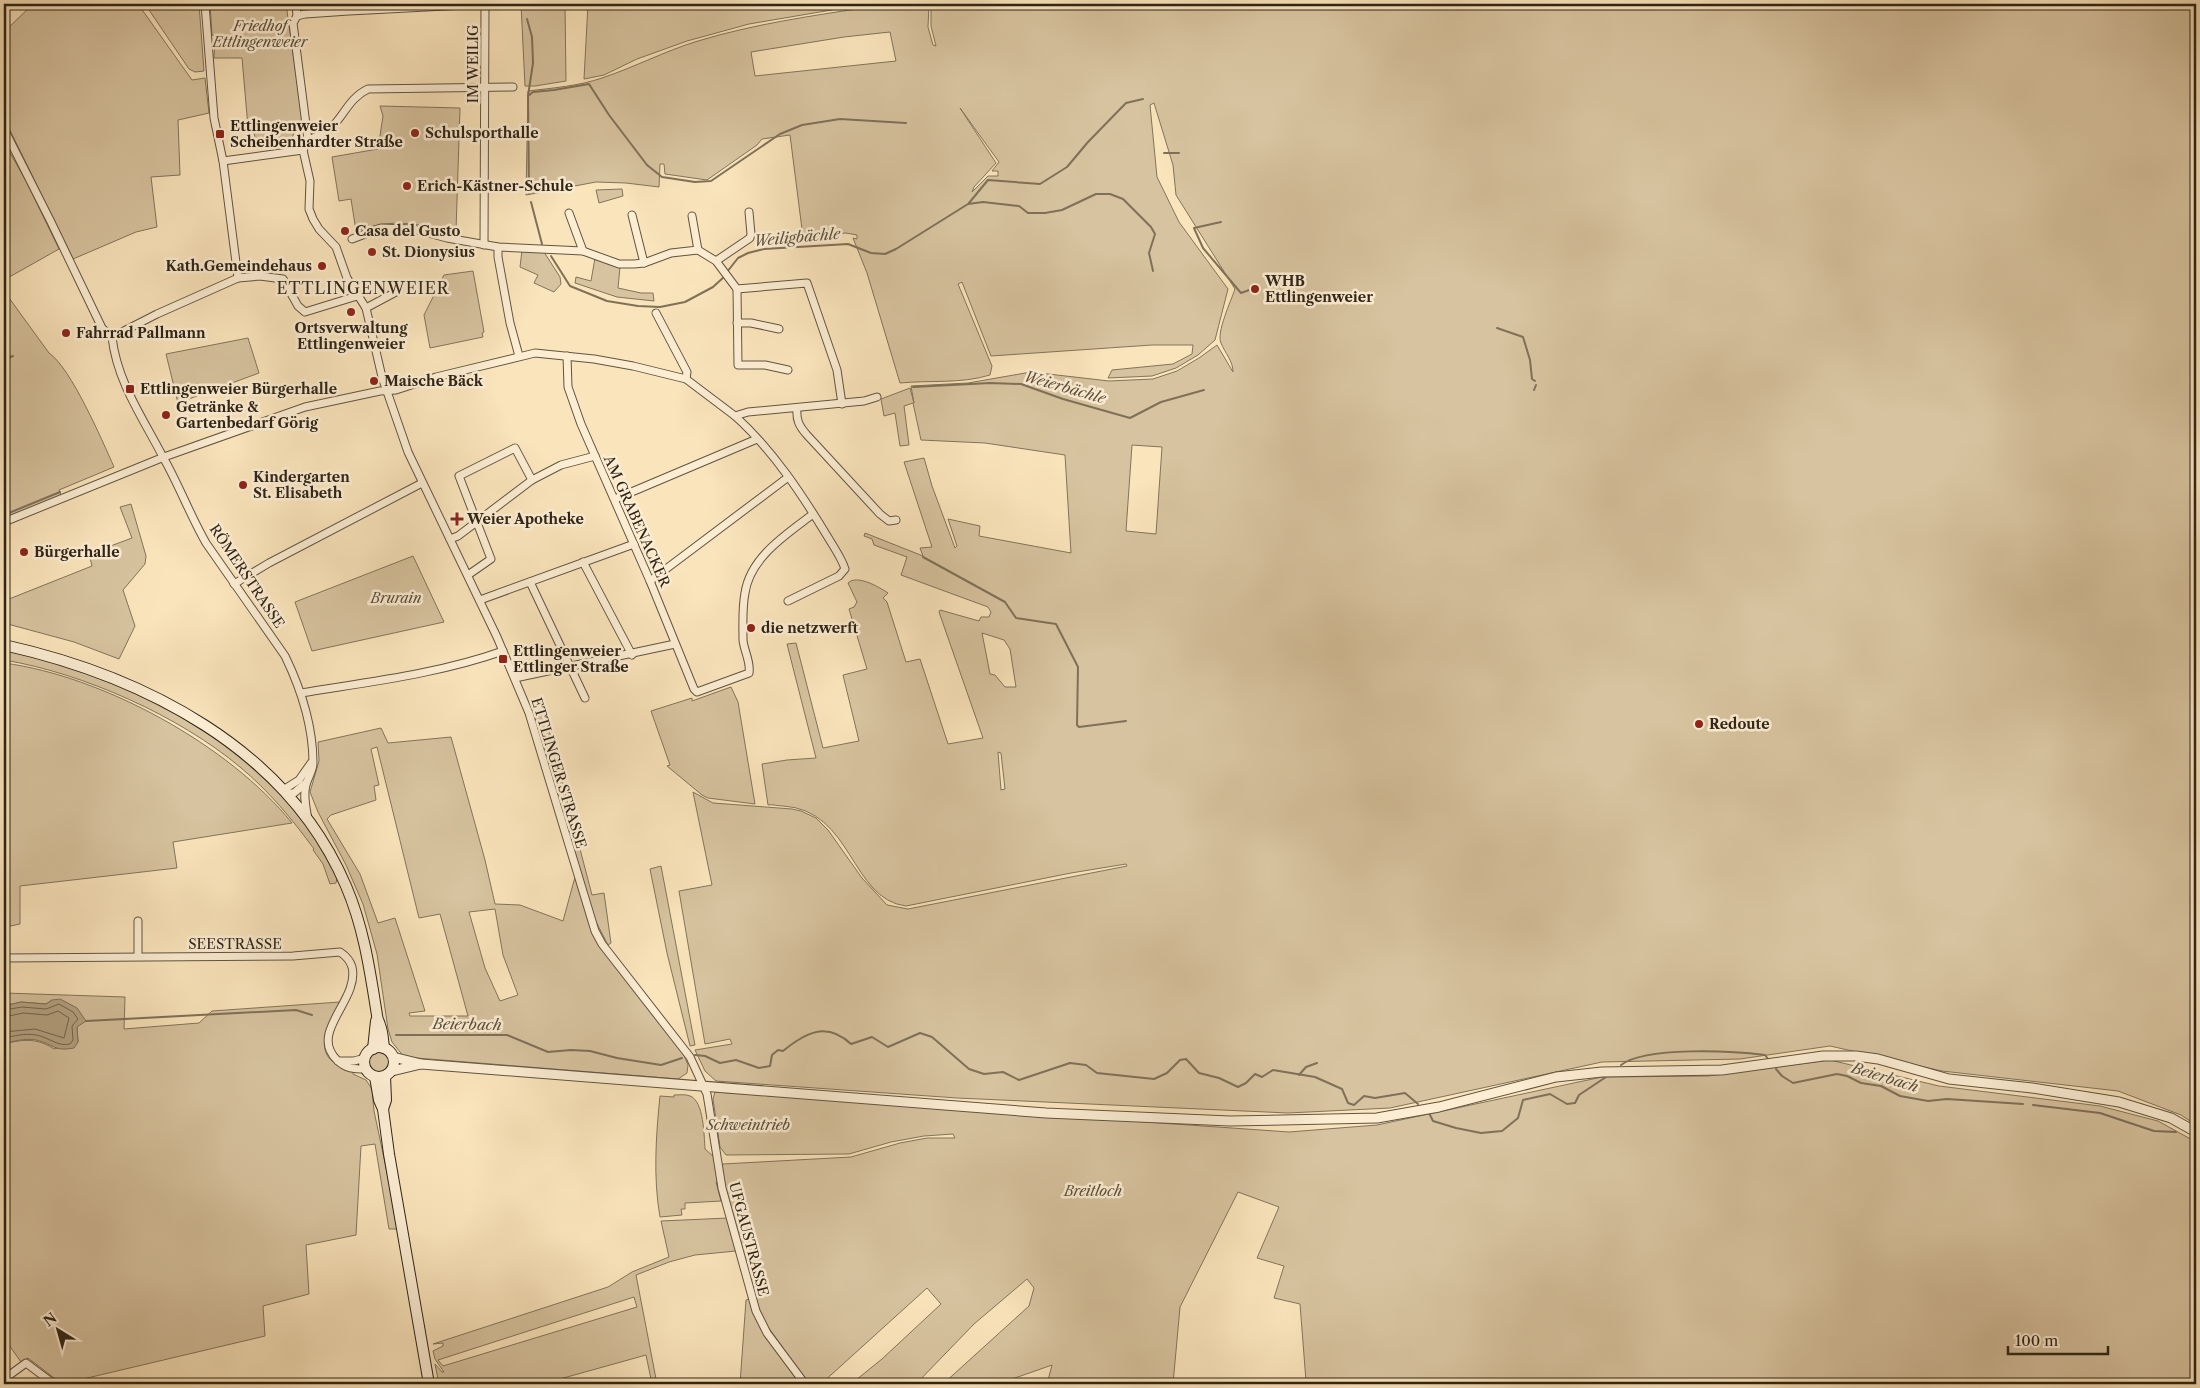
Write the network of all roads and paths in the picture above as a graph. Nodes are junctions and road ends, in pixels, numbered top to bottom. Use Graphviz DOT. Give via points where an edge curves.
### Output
graph roads {
  1 [pos="205,4"];
  2 [pos="296,4"];
  3 [pos="485,4"];
  4 [pos="402,6"];
  5 [pos="349,7"];
  6 [pos="297,16"];
  7 [pos="513,87"];
  8 [pos="486,88"];
  9 [pos="4,129"];
  10 [pos="308,140"];
  11 [pos="302,150"];
  12 [pos="223,161"];
  13 [pos="748,212"];
  14 [pos="569,213"];
  15 [pos="632,215"];
  16 [pos="692,216"];
  17 [pos="352,238"];
  18 [pos="484,245"];
  19 [pos="498,247"];
  20 [pos="698,250"];
  21 [pos="584,251"];
  22 [pos="716,260"];
  23 [pos="644,263"];
  24 [pos="238,278"];
  25 [pos="400,284"];
  26 [pos="737,289"];
  27 [pos="357,296"];
  28 [pos="366,308"];
  29 [pos="656,313"];
  30 [pos="737,324"];
  31 [pos="780,329"];
  32 [pos="112,337"];
  33 [pos="519,356"];
  34 [pos="568,356"];
  35 [pos="788,370"];
  36 [pos="686,379"];
  37 [pos="386,390"];
  38 [pos="876,397"];
  39 [pos="842,404"];
  40 [pos="797,408"];
  41 [pos="735,416"];
  42 [pos="757,439"];
  43 [pos="595,456"];
  44 [pos="164,457"];
  45 [pos="788,478"];
  46 [pos="532,480"];
  47 [pos="422,483"];
  48 [pos="615,499"];
  49 [pos="813,514"];
  50 [pos="896,520"];
  51 [pos="4,522"];
  52 [pos="476,522"];
  53 [pos="450,539"];
  54 [pos="634,544"];
  55 [pos="583,562"];
  56 [pos="468,575"];
  57 [pos="650,581"];
  58 [pos="530,582"];
  59 [pos="234,584"];
  60 [pos="480,600"];
  61 [pos="788,601"];
  62 [pos="675,644"];
  63 [pos="4,645"];
  64 [pos="503,651"];
  65 [pos="632,655"];
  66 [pos="571,666"];
  67 [pos="515,678"];
  68 [pos="301,694"];
  69 [pos="585,698"];
  70 [pos="312,758"];
  71 [pos="306,783"];
  72 [pos="285,792"];
  73 [pos="308,821"];
  74 [pos="138,921"];
  75 [pos="138,956"];
  76 [pos="4,958"];
  77 [pos="378,1048"];
  78 [pos="393,1056"];
  79 [pos="365,1063"];
  80 [pos="421,1064"];
  81 [pos="384,1074"];
  82 [pos="703,1086"];
  83 [pos="2196,1132"];
  84 [pos="4,1379"];
  85 [pos="54,1384"];
  86 [pos="429,1384"];
  87 [pos="805,1384"];
  1 -- 12 [label="street" via="214,118"];
  2 -- 6 [label="street"];
  3 -- 4 [label="street"];
  3 -- 8 [label="street, IM WEILIG"];
  4 -- 5 [label="street"];
  5 -- 6 [label="street"];
  6 -- 10 [label="street" via="293,23"];
  7 -- 8 [label="street"];
  8 -- 10 [label="street" via="368,89 352,100 328,131"];
  8 -- 18 [label="street, IM WEILIG"];
  9 -- 32 [label="street, RÖMERSTRASSE" via="102,328"];
  10 -- 11 [label="street"];
  11 -- 12 [label="street"];
  11 -- 27 [label="street, ETTLINGER STRASSE" via="310,181 313,219 336,247"];
  12 -- 24 [label="street"];
  13 -- 22 [label="street" via="750,238"];
  14 -- 21 [label="street"];
  15 -- 23 [label="street"];
  16 -- 20 [label="street"];
  17 -- 18 [label="street" via="382,228 413,229"];
  18 -- 19 [label="street"];
  19 -- 21 [label="street"];
  19 -- 33 [label="street" via="510,323"];
  20 -- 22 [label="street"];
  20 -- 23 [label="street" via="671,253"];
  21 -- 23 [label="street" via="619,264"];
  22 -- 26 [label="street"];
  24 -- 27 [label="street" via="283,279 305,312"];
  24 -- 32 [label="street"];
  25 -- 28 [label="street" via="396,292"];
  26 -- 30 [label="street"];
  26 -- 39 [label="street" via="807,283 837,370"];
  27 -- 28 [label="street, ETTLINGER STRASSE"];
  28 -- 37 [label="street, ETTLINGER STRASSE"];
  29 -- 36 [label="street" via="687,372"];
  30 -- 31 [label="street" via="751,323"];
  30 -- 35 [label="street" via="738,365 765,365"];
  32 -- 44 [label="street, RÖMERSTRASSE" via="123,381"];
  33 -- 34 [label="street" via="535,353"];
  33 -- 37 [label="street"];
  34 -- 36 [label="street"];
  34 -- 43 [label="street, AM GRABENACKER" via="568,387"];
  36 -- 41 [label="street"];
  37 -- 44 [label="street" via="305,407"];
  37 -- 47 [label="street, ETTLINGER STRASSE"];
  38 -- 39 [label="street"];
  39 -- 40 [label="street"];
  40 -- 41 [label="street"];
  40 -- 50 [label="street" via="796,418 807,435 880,514 889,521"];
  41 -- 42 [label="street"];
  42 -- 45 [label="street"];
  42 -- 48 [label="street"];
  43 -- 46 [label="street" via="562,465"];
  43 -- 48 [label="street, AM GRABENACKER"];
  44 -- 51 [label="street"];
  44 -- 59 [label="street, RÖMERSTRASSE" via="206,543"];
  45 -- 49 [label="street"];
  45 -- 57 [label="street"];
  46 -- 52 [label="street"];
  46 -- 52 [label="street" via="515,448 461,474 459,479"];
  47 -- 53 [label="street, ETTLINGER STRASSE"];
  47 -- 59 [label="street"];
  48 -- 54 [label="street, AM GRABENACKER"];
  49 -- 61 [label="street" via="846,570"];
  49 -- 62 [label="street, AM GRABENACKER" via="777,542 750,577 744,594 743,642 750,673 697,692"];
  52 -- 53 [label="street"];
  52 -- 56 [label="street" via="491,559"];
  53 -- 56 [label="street, ETTLINGER STRASSE"];
  54 -- 55 [label="street"];
  54 -- 57 [label="street, AM GRABENACKER"];
  55 -- 58 [label="street"];
  55 -- 65 [label="street"];
  56 -- 60 [label="street, ETTLINGER STRASSE"];
  57 -- 62 [label="street, AM GRABENACKER"];
  58 -- 60 [label="street"];
  58 -- 66 [label="street"];
  59 -- 68 [label="street, RÖMERSTRASSE" via="285,656"];
  60 -- 64 [label="street, ETTLINGER STRASSE"];
  62 -- 65 [label="street"];
  63 -- 72 [label="main road, RÖMERSTRASSE" via="54,657 121,681 180,710 228,741"];
  64 -- 67 [label="street, ETTLINGER STRASSE"];
  64 -- 68 [label="street" via="441,669"];
  65 -- 66 [label="street"];
  66 -- 67 [label="street"];
  66 -- 69 [label="street"];
  67 -- 82 [label="street, ETTLINGER STRASSE" via="532,721 595,931 690,1057"];
  68 -- 70 [label="street, RÖMERSTRASSE"];
  70 -- 71 [label="street, RÖMERSTRASSE"];
  70 -- 72 [label="street" via="304,775"];
  71 -- 72 [label="street" via="294,793"];
  71 -- 73 [label="street, RÖMERSTRASSE" via="304,795"];
  72 -- 73 [label="main road, RÖMERSTRASSE"];
  73 -- 77 [label="main road, RÖMERSTRASSE" via="336,866 352,902 373,981 380,1026"];
  74 -- 75 [label="street"];
  75 -- 76 [label="street, SEESTRASSE"];
  75 -- 79 [label="street, SEESTRASSE" via="307,956 340,952 346,957 353,974 350,992 328,1039 330,1051 338,1060"];
  77 -- 78 [label="main road" via="390,1051"];
  77 -- 79 [label="main road"];
  78 -- 80 [label="street"];
  78 -- 81 [label="main road" via="394,1064"];
  79 -- 81 [label="main road"];
  80 -- 81 [label="street"];
  80 -- 82 [label="street"];
  81 -- 86 [label="main road" via="379,1100"];
  82 -- 83 [label="street" via="1046,1113 1183,1120 1319,1120 1407,1114 1556,1077 1722,1070 1823,1056 1856,1056 1948,1079 2119,1102 2171,1118"];
  82 -- 87 [label="street, UFGAUSTRASSE" via="722,1188 756,1311 767,1333"];
  84 -- 85 [label="street" via="26,1362"];
}
